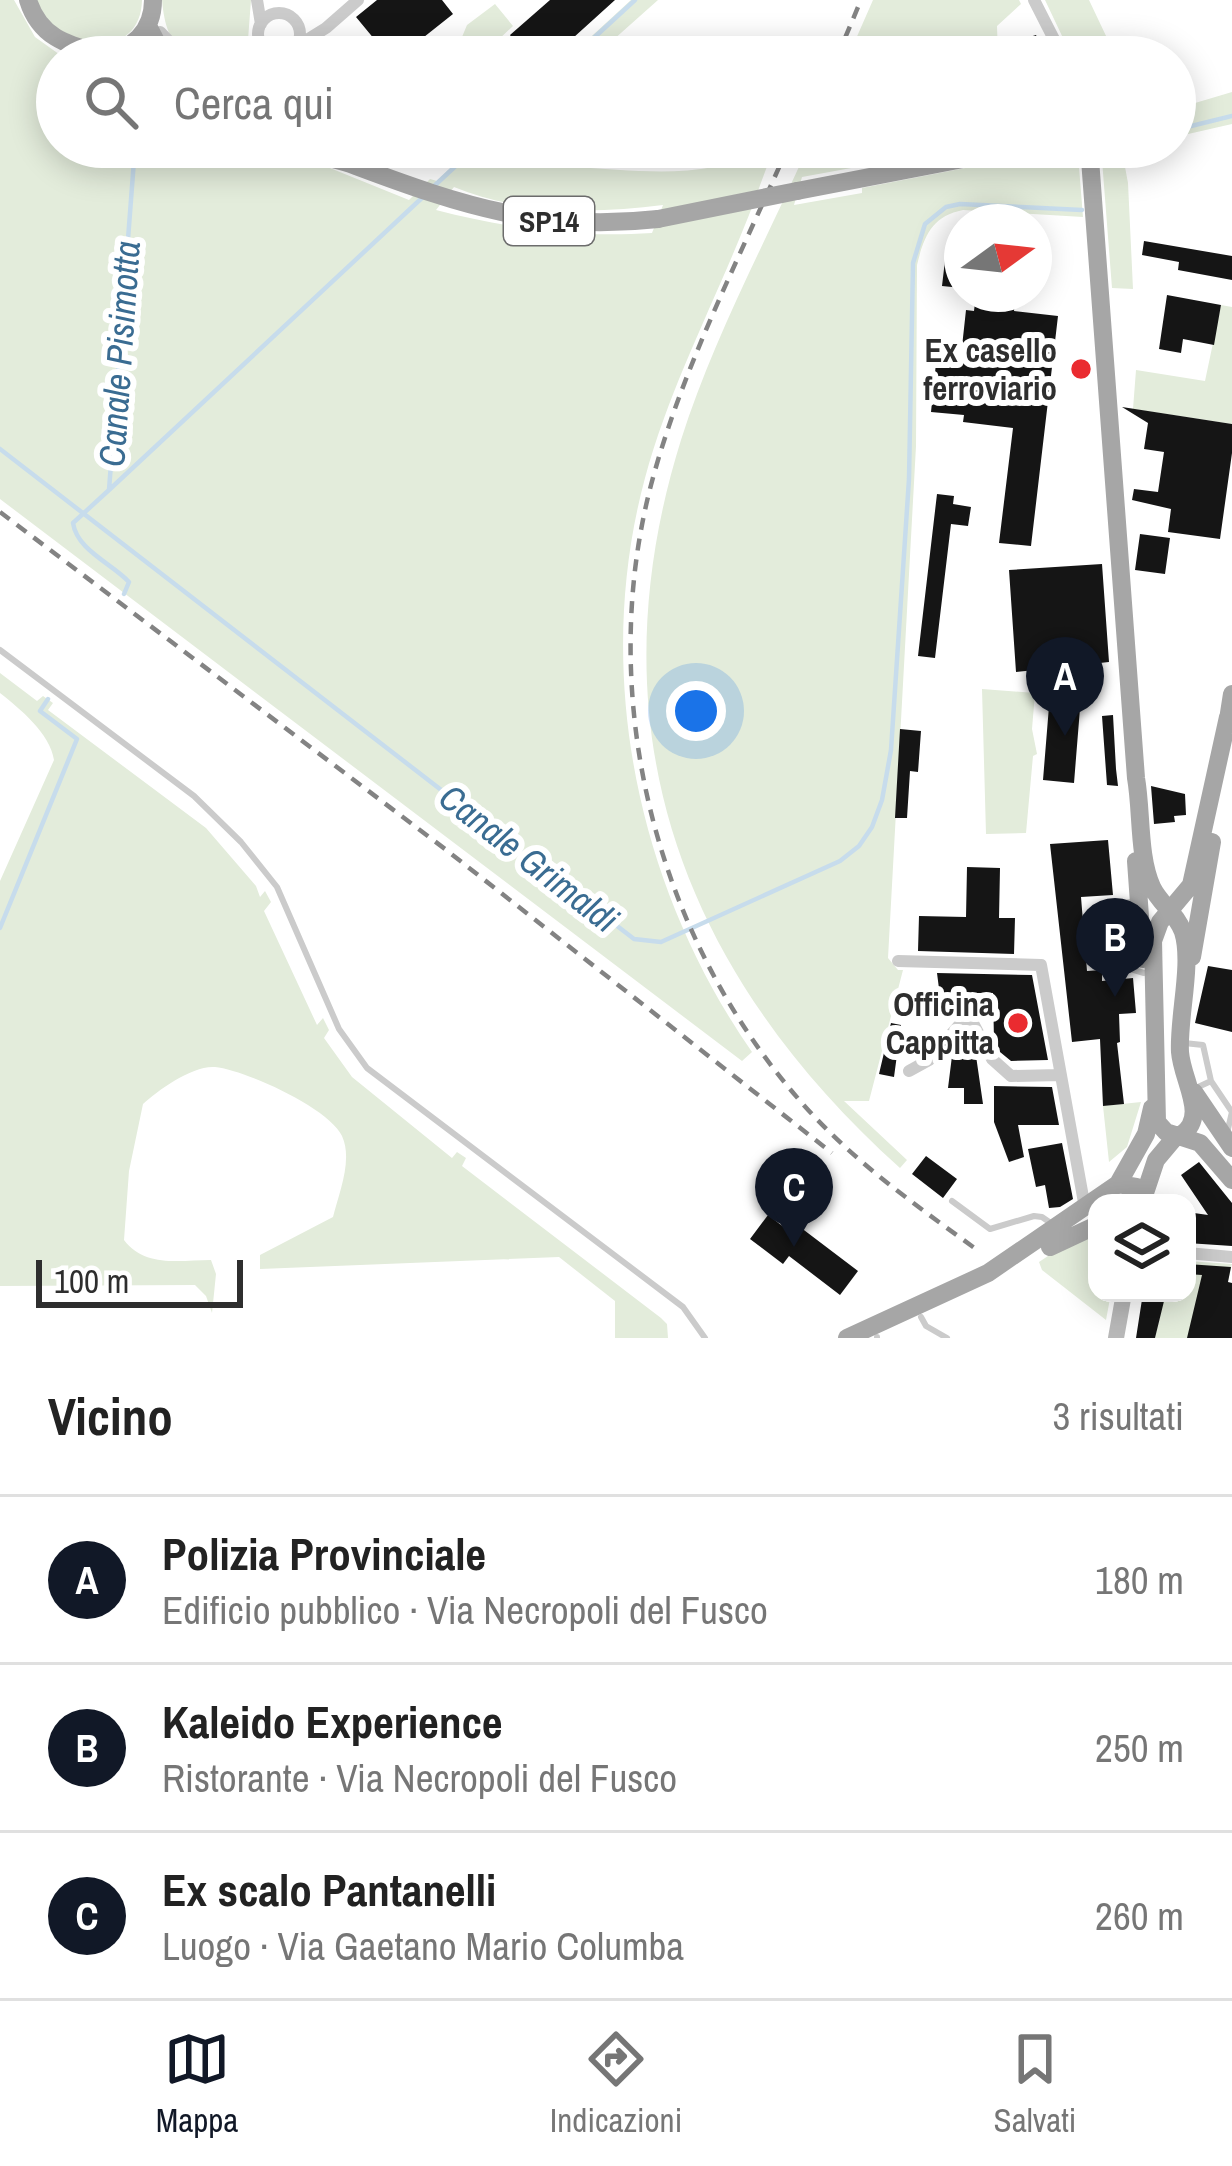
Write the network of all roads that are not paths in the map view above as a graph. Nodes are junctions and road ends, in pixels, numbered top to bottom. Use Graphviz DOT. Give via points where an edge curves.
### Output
graph roads {
  1 [pos="257,0"];
  2 [pos="358,0"];
  3 [pos="1034,0"];
  4 [pos="27,2"];
  5 [pos="341,14"];
  6 [pos="296,22"];
  7 [pos="260,31"];
  8 [pos="53,36"];
  9 [pos="258,36"];
  10 [pos="262,36"];
  11 [pos="300,36"];
  12 [pos="310,36"];
  13 [pos="1052,36"];
  14 [pos="362,168"];
  15 [pos="916,168"];
  16 [pos="1091,168"];
  17 [pos="0,650"];
  18 [pos="1232,694"];
  19 [pos="1228,717"];
  20 [pos="1136,778"];
  21 [pos="1138,901"];
  22 [pos="1170,904"];
  23 [pos="1184,958"];
  24 [pos="898,961"];
  25 [pos="1149,968"];
  26 [pos="1181,1009"];
  27 [pos="1180,1042"];
  28 [pos="909,1071"];
  29 [pos="1183,1071"];
  30 [pos="1060,1075"];
  31 [pos="1202,1086"];
  32 [pos="1154,1103"];
  33 [pos="1179,1135"];
  34 [pos="1229,1143"];
  35 [pos="1232,1180"];
  36 [pos="1111,1192"];
  37 [pos="1139,1194"];
  38 [pos="1146,1194"];
  39 [pos="952,1201"];
  40 [pos="1088,1203"];
  41 [pos="1088,1218"];
  42 [pos="1088,1219"];
  43 [pos="1057,1229"];
  44 [pos="1196,1254"];
  45 [pos="1232,1257"];
  46 [pos="1123,1302"];
  47 [pos="921,1317"];
  48 [pos="702,1336"];
  49 [pos="1120,1336"];
  50 [pos="847,1338"];
  51 [pos="877,1338"];
  52 [pos="947,1338"];
  1 -- 7 [label="street"];
  2 -- 5 [label="street"];
  3 -- 13 [label="street"];
  4 -- 8 [label="main road"];
  5 -- 6 [label="street"];
  5 -- 12 [label="street"];
  6 -- 7 [label="street" via="278,13"];
  6 -- 11 [label="street"];
  7 -- 9 [label="street"];
  7 -- 10 [label="street"];
  14 -- 15 [label="main road, SP14, bridge" via="443,199 541,220 625,222"];
  16 -- 20 [label="main road"];
  17 -- 48 [label="lane" via="194,796 241,842 277,887 339,1029 367,1068 683,1307"];
  18 -- 19 [label="main road"];
  19 -- 22 [label="main road" via="1191,885"];
  19 -- 26 [label="main road"];
  20 -- 21 [label="main road"];
  20 -- 22 [label="main road" via="1147,871"];
  21 -- 22 [label="street"];
  21 -- 25 [label="main road"];
  21 -- 25 [label="lane" via="1094,909 1097,959"];
  22 -- 23 [label="main road"];
  22 -- 25 [label="main road"];
  23 -- 25 [label="main road" via="1167,946"];
  23 -- 26 [label="main road"];
  24 -- 30 [label="street" via="1041,965"];
  25 -- 32 [label="main road"];
  26 -- 27 [label="main road"];
  27 -- 29 [label="main road"];
  27 -- 31 [label="lane" via="1203,1045"];
  28 -- 30 [label="street" via="962,1022 973,1023 1011,1076"];
  29 -- 31 [label="main road"];
  29 -- 33 [label="main road" via="1196,1117"];
  30 -- 40 [label="street"];
  31 -- 34 [label="main road"];
  32 -- 33 [label="main road" via="1161,1129"];
  32 -- 36 [label="main road" via="1147,1134"];
  33 -- 35 [label="main road" via="1207,1149"];
  33 -- 38 [label="main road" via="1156,1160"];
  36 -- 37 [label="main road" via="1133,1185"];
  39 -- 43 [label="lane" via="990,1228 1034,1216"];
  41 -- 43 [label="main road"];
  42 -- 47 [label="main road" via="996,1282"];
  43 -- 50 [label="main road" via="988,1273"];
  44 -- 45 [label="street"];
  46 -- 49 [label="main road"];
  47 -- 51 [label="main road"];
  47 -- 52 [label="lane"];
}
